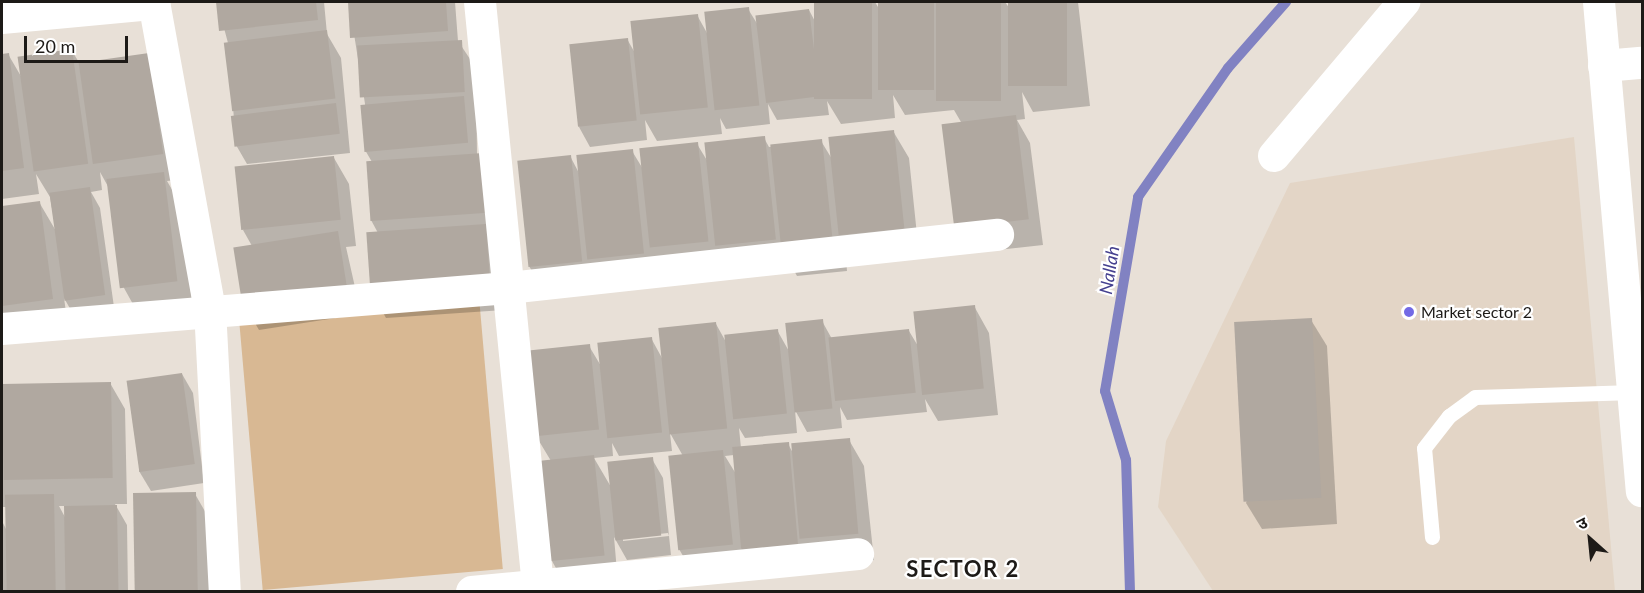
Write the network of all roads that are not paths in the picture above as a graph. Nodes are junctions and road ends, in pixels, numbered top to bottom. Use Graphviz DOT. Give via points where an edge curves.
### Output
graph roads {
  1 [pos="480,2"];
  2 [pos="1404,2"];
  3 [pos="1599,2"];
  4 [pos="154,3"];
  5 [pos="2,18"];
  6 [pos="1642,63"];
  7 [pos="1604,66"];
  8 [pos="1274,156"];
  9 [pos="998,235"];
  10 [pos="508,288"];
  11 [pos="210,309"];
  12 [pos="2,328"];
  13 [pos="1638,392"];
  14 [pos="1642,490"];
  15 [pos="1432,537"];
  16 [pos="858,554"];
  17 [pos="538,586"];
  18 [pos="225,591"];
  19 [pos="472,591"];
  1 -- 10 [label="street"];
  2 -- 8 [label="street"];
  3 -- 7 [label="street"];
  4 -- 5 [label="street"];
  4 -- 11 [label="street"];
  6 -- 7 [label="street"];
  7 -- 13 [label="street"];
  9 -- 10 [label="street"];
  10 -- 11 [label="street"];
  10 -- 17 [label="street"];
  11 -- 12 [label="street"];
  11 -- 18 [label="street"];
  13 -- 14 [label="street"];
  13 -- 15 [label="lane" via="1475,397 1449,416 1424,448"];
  16 -- 17 [label="street"];
  17 -- 19 [label="street"];
}
